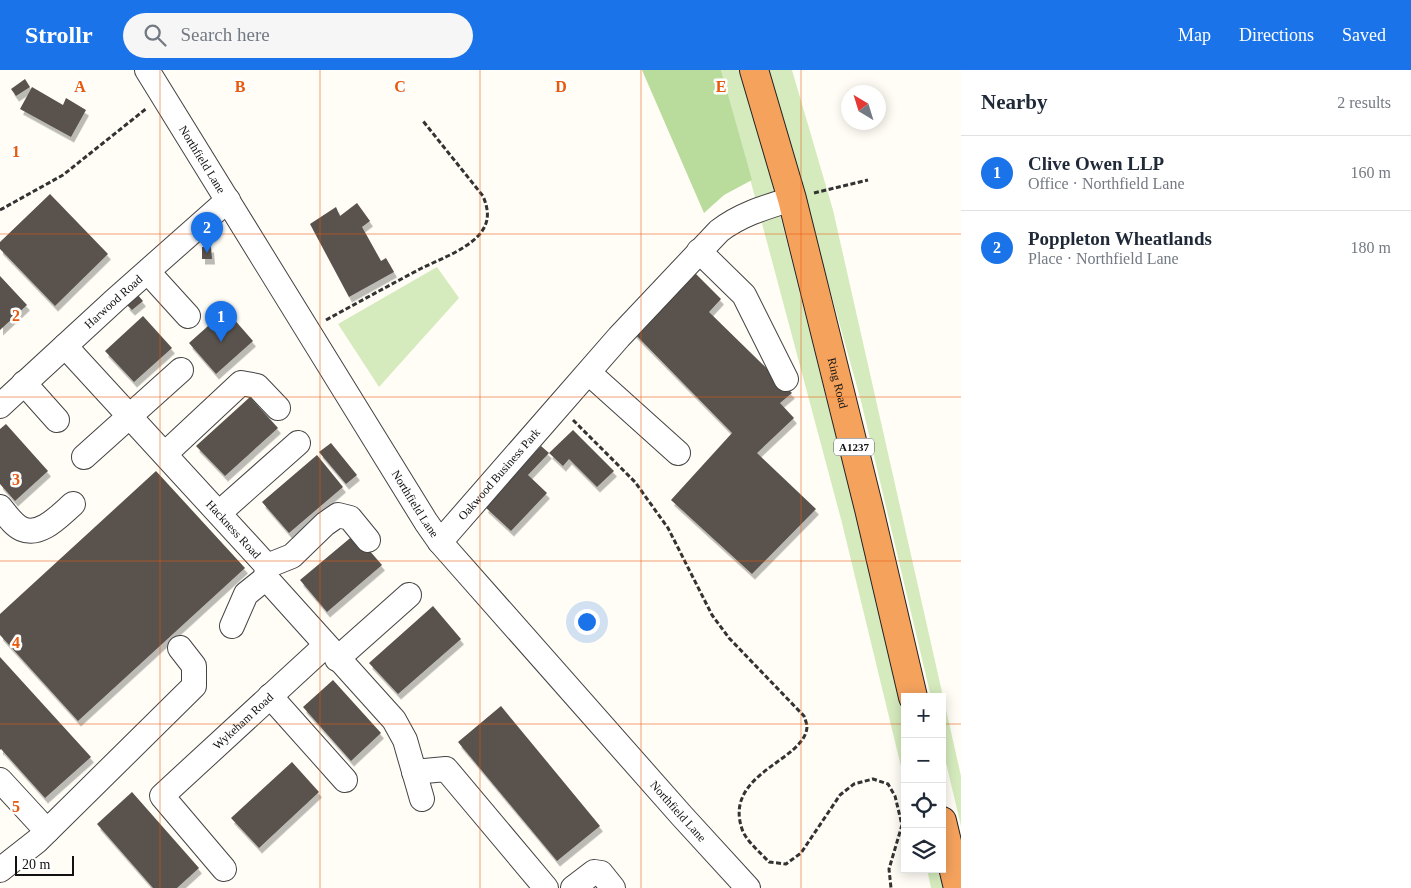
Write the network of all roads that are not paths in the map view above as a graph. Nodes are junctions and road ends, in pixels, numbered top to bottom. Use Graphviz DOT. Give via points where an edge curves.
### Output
graph roads {
  1 [pos="147,70"];
  2 [pos="754,70"];
  3 [pos="792,199"];
  4 [pos="228,200"];
  5 [pos="699,251"];
  6 [pos="148,272"];
  7 [pos="188,316"];
  8 [pos="65,346"];
  9 [pos="181,370"];
  10 [pos="589,373"];
  11 [pos="786,380"];
  12 [pos="24,383"];
  13 [pos="0,406"];
  14 [pos="278,408"];
  15 [pos="130,416"];
  16 [pos="58,420"];
  17 [pos="298,443"];
  18 [pos="678,453"];
  19 [pos="165,454"];
  20 [pos="84,457"];
  21 [pos="73,504"];
  22 [pos="0,507"];
  23 [pos="219,513"];
  24 [pos="368,540"];
  25 [pos="440,542"];
  26 [pos="267,572"];
  27 [pos="409,595"];
  28 [pos="232,626"];
  29 [pos="180,648"];
  30 [pos="331,652"];
  31 [pos="912,693"];
  32 [pos="270,696"];
  33 [pos="414,772"];
  34 [pos="0,780"];
  35 [pos="345,780"];
  36 [pos="422,798"];
  37 [pos="944,828"];
  38 [pos="47,831"];
  39 [pos="5,866"];
  40 [pos="224,869"];
  41 [pos="546,888"];
  42 [pos="572,888"];
  43 [pos="613,888"];
  44 [pos="748,888"];
  45 [pos="958,888"];
  1 -- 4 [label="street, Northfield Lane"];
  2 -- 3 [label="highway, Ring Road / A1237"];
  3 -- 5 [label="street, Oakwood Business Park" via="731,222"];
  3 -- 31 [label="highway, Ring Road / A1237" via="870,508"];
  4 -- 6 [label="street, Harwood Road"];
  4 -- 25 [label="street, Northfield Lane"];
  5 -- 10 [label="street, Oakwood Business Park"];
  5 -- 11 [label="street" via="744,295"];
  6 -- 7 [label="street"];
  6 -- 8 [label="street, Harwood Road"];
  8 -- 12 [label="street, Harwood Road"];
  8 -- 15 [label="street, Hackness Road"];
  9 -- 15 [label="street"];
  10 -- 18 [label="street"];
  10 -- 25 [label="street, Oakwood Business Park"];
  12 -- 13 [label="street, Harwood Road"];
  12 -- 16 [label="street"];
  14 -- 19 [label="street" via="257,386 241,383"];
  15 -- 19 [label="street, Hackness Road"];
  15 -- 20 [label="street"];
  17 -- 23 [label="street"];
  19 -- 23 [label="street, Hackness Road"];
  21 -- 22 [label="street" via="47,526 35,530 23,529"];
  23 -- 26 [label="street, Hackness Road"];
  24 -- 26 [label="street" via="350,518 338,516 292,556"];
  25 -- 44 [label="street, Northfield Lane"];
  26 -- 28 [label="street" via="246,594"];
  26 -- 30 [label="street, Hackness Road"];
  27 -- 30 [label="street, Wykeham Road"];
  29 -- 38 [label="street" via="194,666 194,686"];
  30 -- 32 [label="street, Wykeham Road"];
  30 -- 33 [label="street, Hackness Road" via="394,720 405,740"];
  32 -- 35 [label="street"];
  32 -- 40 [label="street, Wykeham Road" via="162,796"];
  33 -- 36 [label="street, Hackness Road"];
  33 -- 41 [label="street" via="446,769"];
  34 -- 38 [label="street"];
  37 -- 45 [label="highway"];
  38 -- 39 [label="street"];
  42 -- 43 [label="street" via="594,872 601,874"];
}
